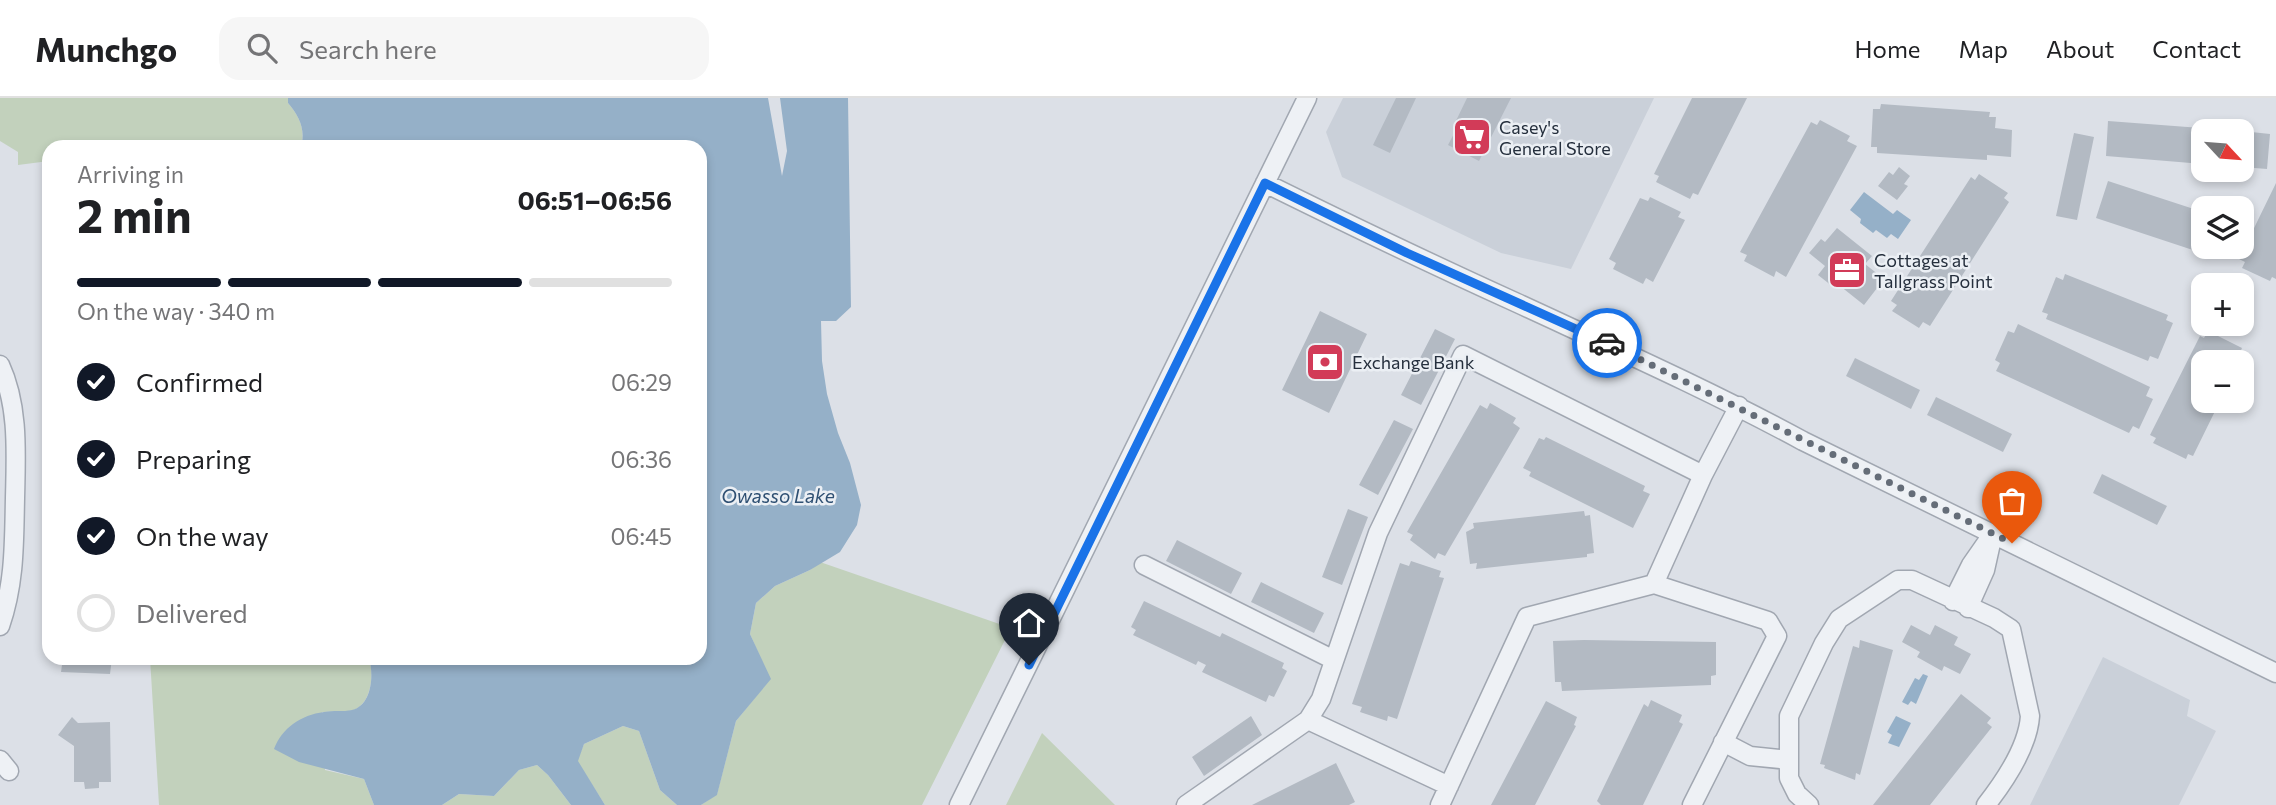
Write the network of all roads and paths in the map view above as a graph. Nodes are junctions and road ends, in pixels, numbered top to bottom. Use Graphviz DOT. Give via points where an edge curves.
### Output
graph roads {
  1 [pos="1307,98"];
  2 [pos="1265,183"];
  3 [pos="0,365"];
  4 [pos="1738,406"];
  5 [pos="8,464"];
  6 [pos="1703,475"];
  7 [pos="8,502"];
  8 [pos="1993,534"];
  9 [pos="1144,565"];
  10 [pos="1654,584"];
  11 [pos="1961,604"];
  12 [pos="0,626"];
  13 [pos="1334,660"];
  14 [pos="2276,673"];
  15 [pos="1308,720"];
  16 [pos="1723,742"];
  17 [pos="1789,760"];
  18 [pos="1449,786"];
  19 [pos="959,805"];
  20 [pos="1186,805"];
  21 [pos="1440,805"];
  22 [pos="1692,805"];
  23 [pos="1809,805"];
  24 [pos="1986,805"];
  1 -- 2 [label="street"];
  2 -- 4 [label="street"];
  2 -- 19 [label="street"];
  3 -- 5 [label="street" via="11,394"];
  4 -- 6 [label="street"];
  4 -- 8 [label="street"];
  5 -- 7 [label="street"];
  6 -- 10 [label="street"];
  6 -- 13 [label="street" via="1463,355 1378,533"];
  7 -- 12 [label="street" via="13,568"];
  8 -- 11 [label="street" via="1985,570"];
  8 -- 14 [label="street"];
  9 -- 13 [label="street"];
  10 -- 16 [label="street" via="1768,621 1777,636"];
  10 -- 18 [label="street" via="1527,617"];
  11 -- 17 [label="street" via="1912,580 1898,580 1839,619 1789,716"];
  11 -- 24 [label="street" via="2011,629 2030,716 2029,730 2002,786"];
  13 -- 15 [label="street" via="1321,699"];
  15 -- 18 [label="street"];
  15 -- 20 [label="street"];
  16 -- 17 [label="street" via="1750,756"];
  16 -- 22 [label="street"];
  17 -- 23 [label="street" via="1788,778"];
  18 -- 21 [label="street"];
}
